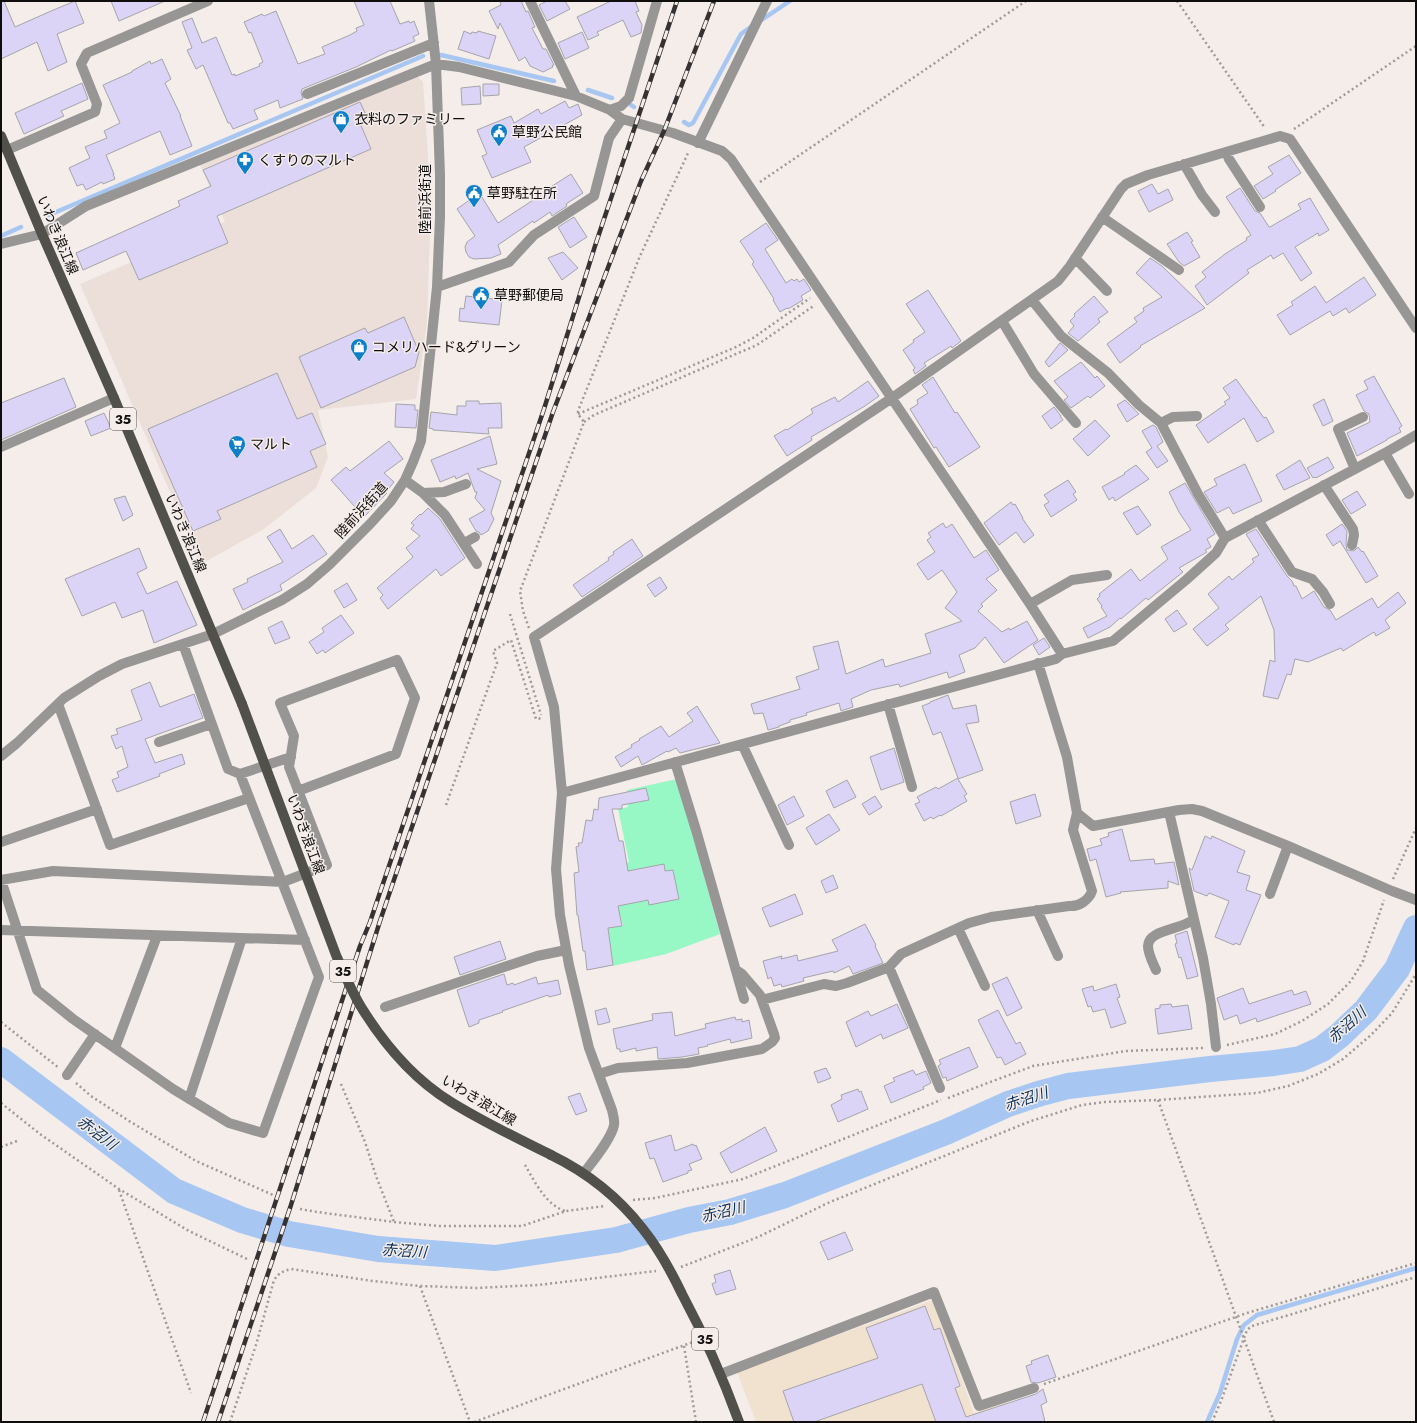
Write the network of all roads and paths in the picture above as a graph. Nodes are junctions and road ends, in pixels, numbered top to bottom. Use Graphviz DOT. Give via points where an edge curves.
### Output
graph roads {
  1 [pos="208,1"];
  2 [pos="429,1"];
  3 [pos="530,1"];
  4 [pos="657,1"];
  5 [pos="767,1"];
  6 [pos="1026,1"];
  7 [pos="1177,1"];
  8 [pos="434,44"];
  9 [pos="1416,46"];
  10 [pos="436,64"];
  11 [pos="307,94"];
  12 [pos="576,96"];
  13 [pos="610,110"];
  14 [pos="622,119"];
  15 [pos="1,136"];
  16 [pos="1276,137"];
  17 [pos="698,143"];
  18 [pos="7,150"];
  19 [pos="1226,152"];
  20 [pos="1184,164"];
  21 [pos="751,188"];
  22 [pos="1260,207"];
  23 [pos="1215,212"];
  24 [pos="1102,217"];
  25 [pos="42,234"];
  26 [pos="1,244"];
  27 [pos="1075,258"];
  28 [pos="1179,270"];
  29 [pos="437,287"];
  30 [pos="1107,291"];
  31 [pos="822,294"];
  32 [pos="1032,300"];
  33 [pos="1002,321"];
  34 [pos="1416,328"];
  35 [pos="114,398"];
  36 [pos="892,398"];
  37 [pos="578,414"];
  38 [pos="1197,416"];
  39 [pos="1363,416"];
  40 [pos="584,422"];
  41 [pos="1161,422"];
  42 [pos="1076,423"];
  43 [pos="1416,435"];
  44 [pos="1,447"];
  45 [pos="1385,453"];
  46 [pos="1355,469"];
  47 [pos="405,480"];
  48 [pos="466,484"];
  49 [pos="1324,485"];
  50 [pos="423,494"];
  51 [pos="1409,494"];
  52 [pos="1258,520"];
  53 [pos="1225,538"];
  54 [pos="1352,545"];
  55 [pos="477,564"];
  56 [pos="1107,575"];
  57 [pos="1030,604"];
  58 [pos="1330,604"];
  59 [pos="510,614"];
  60 [pos="213,634"];
  61 [pos="534,637"];
  62 [pos="183,644"];
  63 [pos="1062,654"];
  64 [pos="1038,664"];
  65 [pos="58,704"];
  66 [pos="888,704"];
  67 [pos="555,715"];
  68 [pos="542,718"];
  69 [pos="211,724"];
  70 [pos="159,742"];
  71 [pos="742,744"];
  72 [pos="1,756"];
  73 [pos="291,756"];
  74 [pos="675,762"];
  75 [pos="240,774"];
  76 [pos="912,787"];
  77 [pos="298,791"];
  78 [pos="562,793"];
  79 [pos="249,798"];
  80 [pos="446,805"];
  81 [pos="97,809"];
  82 [pos="1169,812"];
  83 [pos="1077,813"];
  84 [pos="1416,828"];
  85 [pos="1,842"];
  86 [pos="789,845"];
  87 [pos="1288,846"];
  88 [pos="1,880"];
  89 [pos="283,882"];
  90 [pos="1390,890"];
  91 [pos="1270,894"];
  92 [pos="1416,900"];
  93 [pos="1038,910"];
  94 [pos="1194,919"];
  95 [pos="958,928"];
  96 [pos="1,930"];
  97 [pos="18,931"];
  98 [pos="157,936"];
  99 [pos="242,938"];
  100 [pos="305,940"];
  101 [pos="566,950"];
  102 [pos="1058,956"];
  103 [pos="889,967"];
  104 [pos="736,970"];
  105 [pos="1156,970"];
  106 [pos="1416,974"];
  107 [pos="985,986"];
  108 [pos="744,999"];
  109 [pos="762,1000"];
  110 [pos="385,1007"];
  111 [pos="1,1022"];
  112 [pos="95,1034"];
  113 [pos="115,1048"];
  114 [pos="1216,1048"];
  115 [pos="599,1074"];
  116 [pos="67,1075"];
  117 [pos="341,1084"];
  118 [pos="940,1088"];
  119 [pos="189,1100"];
  120 [pos="1158,1100"];
  121 [pos="1,1103"];
  122 [pos="17,1141"];
  123 [pos="1,1147"];
  124 [pos="525,1165"];
  125 [pos="584,1173"];
  126 [pos="119,1190"];
  127 [pos="273,1195"];
  128 [pos="620,1205"];
  129 [pos="300,1208"];
  130 [pos="566,1211"];
  131 [pos="394,1222"];
  132 [pos="247,1259"];
  133 [pos="1416,1263"];
  134 [pos="666,1264"];
  135 [pos="1416,1277"];
  136 [pos="420,1286"];
  137 [pos="1236,1318"];
  138 [pos="1244,1337"];
  139 [pos="705,1338"];
  140 [pos="684,1346"];
  141 [pos="721,1374"];
  142 [pos="1034,1388"];
  143 [pos="190,1393"];
  144 [pos="230,1422"];
  145 [pos="470,1422"];
  146 [pos="474,1422"];
  147 [pos="696,1422"];
  148 [pos="740,1422"];
  149 [pos="1212,1422"];
  150 [pos="1274,1422"];
  1 -- 18 [label="street" via="87,53 81,64 97,104 95,112"];
  2 -- 8 [label="street, 陸前浜街道"];
  3 -- 12 [label="street"];
  4 -- 13 [label="street" via="629,98 621,106"];
  5 -- 17 [label="street"];
  6 -- 21 [label="path"];
  7 -- 16 [label="path"];
  8 -- 10 [label="street, 陸前浜街道"];
  8 -- 11 [label="street"];
  9 -- 16 [label="path" via="1298,126"];
  10 -- 12 [label="street" via="459,67"];
  10 -- 25 [label="street" via="86,206"];
  10 -- 29 [label="street, 陸前浜街道" via="440,175"];
  12 -- 13 [label="street"];
  13 -- 14 [label="street"];
  14 -- 17 [label="street"];
  14 -- 29 [label="street" via="609,138 594,196 534,235 509,262"];
  15 -- 18 [label="main road, いわき浪江線 / 35"];
  16 -- 19 [label="street"];
  16 -- 34 [label="street" via="1290,139 1294,143"];
  17 -- 21 [label="street" via="722,151 731,159"];
  17 -- 37 [label="path" via="688,151 640,256"];
  18 -- 25 [label="main road, いわき浪江線 / 35"];
  19 -- 20 [label="street"];
  19 -- 22 [label="street"];
  20 -- 23 [label="street"];
  20 -- 24 [label="street" via="1126,184"];
  21 -- 31 [label="street"];
  24 -- 27 [label="street"];
  24 -- 28 [label="street"];
  25 -- 26 [label="street"];
  25 -- 35 [label="main road, いわき浪江線 / 35"];
  27 -- 30 [label="street"];
  27 -- 32 [label="street" via="1058,281"];
  29 -- 47 [label="street, 陸前浜街道" via="421,441"];
  31 -- 36 [label="street"];
  31 -- 37 [label="path" via="736,347"];
  31 -- 40 [label="path" via="757,345 594,414"];
  32 -- 33 [label="street"];
  32 -- 41 [label="street" via="1061,336 1108,373 1139,405"];
  33 -- 36 [label="street"];
  33 -- 42 [label="street" via="1034,374"];
  35 -- 44 [label="street"];
  35 -- 60 [label="main road, いわき浪江線 / 35"];
  36 -- 57 [label="street"];
  36 -- 61 [label="street"];
  37 -- 40 [label="path"];
  38 -- 41 [label="street" via="1173,417"];
  39 -- 46 [label="street" via="1338,429"];
  40 -- 61 [label="path" via="520,591 527,625"];
  41 -- 53 [label="street" via="1198,494"];
  43 -- 45 [label="street"];
  45 -- 46 [label="street"];
  45 -- 51 [label="street"];
  46 -- 49 [label="street"];
  47 -- 50 [label="street"];
  47 -- 60 [label="street, 陸前浜街道" via="391,501 371,523 307,584 276,603"];
  48 -- 50 [label="street" via="444,492"];
  49 -- 52 [label="street"];
  49 -- 54 [label="street" via="1353,529"];
  50 -- 55 [label="street" via="468,541"];
  52 -- 53 [label="street"];
  52 -- 58 [label="street" via="1292,572 1312,579"];
  53 -- 63 [label="street" via="1216,553 1113,641"];
  56 -- 57 [label="street" via="1072,580"];
  57 -- 63 [label="street"];
  59 -- 68 [label="path"];
  60 -- 62 [label="street, 陸前浜街道"];
  60 -- 125 [label="main road, いわき浪江線 / 35, bridge" via="242,704 336,955 362,1009 416,1075 450,1102"];
  61 -- 67 [label="street"];
  62 -- 65 [label="street, 陸前浜街道" via="122,664 99,676"];
  62 -- 69 [label="street"];
  63 -- 64 [label="street" via="1056,659"];
  64 -- 66 [label="street"];
  64 -- 83 [label="street" via="1067,757"];
  65 -- 72 [label="street, 陸前浜街道"];
  65 -- 81 [label="street"];
  66 -- 71 [label="street"];
  66 -- 76 [label="street"];
  67 -- 68 [label="path"];
  67 -- 78 [label="street"];
  68 -- 80 [label="path" via="536,719 511,640 493,651 497,663"];
  69 -- 70 [label="street"];
  69 -- 75 [label="street" via="228,769"];
  71 -- 74 [label="street"];
  71 -- 86 [label="street"];
  73 -- 75 [label="street"];
  73 -- 77 [label="street" via="289,767"];
  73 -- 77 [label="street" via="294,736 280,703 397,660 415,698 396,754"];
  74 -- 78 [label="street"];
  74 -- 104 [label="street"];
  75 -- 79 [label="street"];
  77 -- 89 [label="street" via="327,865"];
  78 -- 101 [label="street" via="556,869"];
  79 -- 81 [label="street" via="110,845"];
  79 -- 89 [label="street"];
  81 -- 85 [label="street"];
  82 -- 83 [label="street" via="1093,826"];
  82 -- 87 [label="street" via="1192,809 1202,811"];
  82 -- 94 [label="street"];
  83 -- 93 [label="street" via="1074,830 1092,891 1090,897 1074,906"];
  84 -- 90 [label="path"];
  87 -- 90 [label="street"];
  87 -- 91 [label="street"];
  88 -- 89 [label="street" via="53,871"];
  88 -- 97 [label="street"];
  89 -- 100 [label="street"];
  90 -- 92 [label="street"];
  90 -- 114 [label="path" via="1364,961 1351,981 1328,1004 1275,1034"];
  93 -- 95 [label="street" via="990,917"];
  93 -- 102 [label="street"];
  94 -- 105 [label="street" via="1150,938 1148,945"];
  94 -- 114 [label="street" via="1212,1004"];
  95 -- 103 [label="street" via="901,954"];
  95 -- 107 [label="street"];
  96 -- 97 [label="street"];
  97 -- 98 [label="street"];
  97 -- 112 [label="street" via="37,990"];
  98 -- 99 [label="street"];
  98 -- 113 [label="street"];
  99 -- 100 [label="street"];
  99 -- 119 [label="street"];
  100 -- 119 [label="street" via="319,977 263,1133 229,1123"];
  101 -- 110 [label="street" via="537,956"];
  101 -- 115 [label="street" via="589,1048"];
  103 -- 109 [label="street" via="836,986 824,984"];
  103 -- 118 [label="street"];
  104 -- 108 [label="street"];
  104 -- 109 [label="street"];
  106 -- 120 [label="path" via="1392,1013 1372,1035 1343,1059 1318,1074 1288,1086 1257,1094"];
  109 -- 115 [label="street" via="775,1038 762,1049 687,1063 618,1068"];
  111 -- 116 [label="path"];
  112 -- 113 [label="street"];
  112 -- 116 [label="street"];
  113 -- 119 [label="street"];
  114 -- 128 [label="path" via="1126,1051 1034,1066 936,1102 743,1180 634,1200"];
  115 -- 125 [label="street" via="612,1110 614,1124 612,1134"];
  116 -- 127 [label="path" via="91,1096 196,1162"];
  117 -- 131 [label="path"];
  120 -- 134 [label="path" via="1082,1105 1031,1121 830,1202 758,1237 682,1267"];
  120 -- 137 [label="path"];
  121 -- 126 [label="path"];
  122 -- 123 [label="path"];
  124 -- 130 [label="path" via="550,1201 557,1208"];
  125 -- 128 [label="main road, いわき浪江線 / 35"];
  126 -- 132 [label="path" via="189,1231"];
  126 -- 143 [label="path"];
  128 -- 130 [label="path"];
  128 -- 134 [label="main road, いわき浪江線 / 35" via="643,1228"];
  129 -- 131 [label="path"];
  130 -- 131 [label="path" via="522,1226 439,1226"];
  133 -- 137 [label="path"];
  134 -- 136 [label="path" via="651,1273 538,1285 477,1288"];
  134 -- 139 [label="main road, いわき浪江線 / 35"];
  135 -- 138 [label="path" via="1252,1326"];
  136 -- 144 [label="path" via="373,1282 291,1269 278,1274"];
  136 -- 145 [label="path"];
  137 -- 138 [label="path"];
  137 -- 142 [label="path"];
  138 -- 149 [label="path"];
  138 -- 150 [label="path"];
  139 -- 140 [label="path"];
  139 -- 141 [label="main road, いわき浪江線 / 35"];
  140 -- 146 [label="path"];
  140 -- 147 [label="path"];
  141 -- 142 [label="street" via="934,1292 979,1406"];
  141 -- 148 [label="main road, いわき浪江線 / 35"];
}
